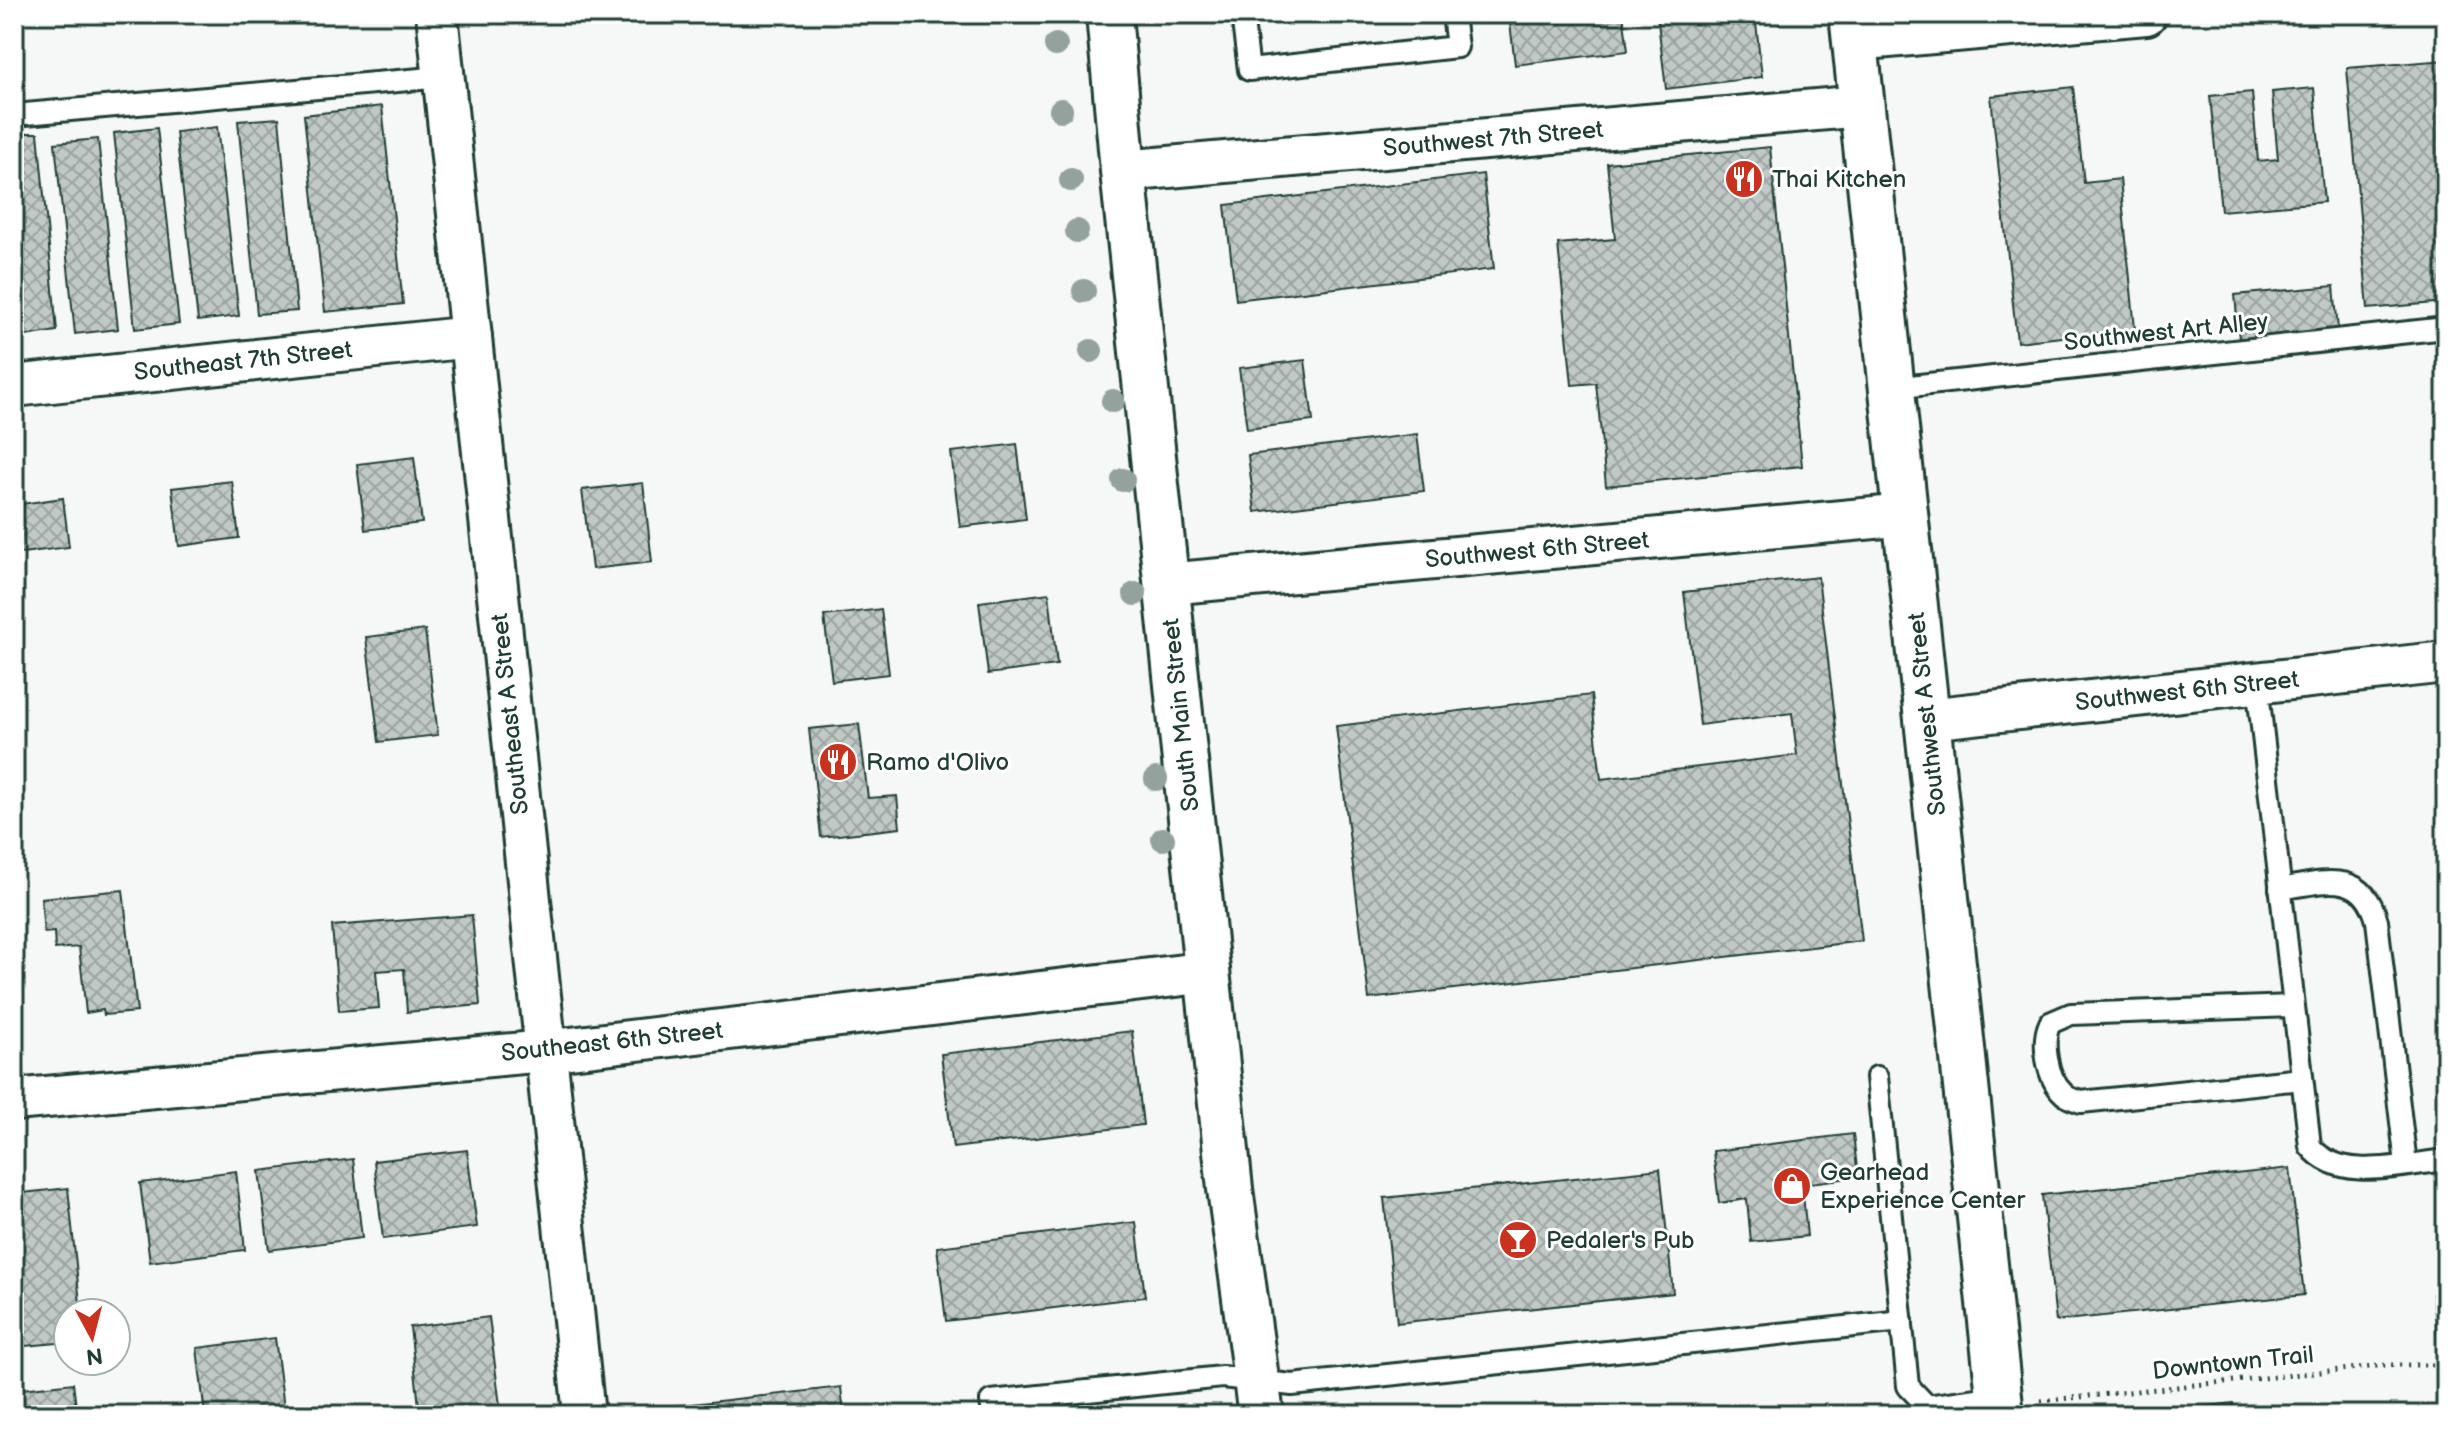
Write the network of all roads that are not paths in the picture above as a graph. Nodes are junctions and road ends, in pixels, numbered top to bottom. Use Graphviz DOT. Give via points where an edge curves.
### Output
graph roads {
  1 [pos="437,14"];
  2 [pos="1109,14"];
  3 [pos="1242,14"];
  4 [pos="1453,14"];
  5 [pos="2146,14"];
  6 [pos="1854,27"];
  7 [pos="443,77"];
  8 [pos="1862,106"];
  9 [pos="14,115"];
  10 [pos="1123,171"];
  11 [pos="2446,328"];
  12 [pos="471,337"];
  13 [pos="14,386"];
  14 [pos="1892,388"];
  15 [pos="1906,515"];
  16 [pos="1167,584"];
  17 [pos="2446,662"];
  18 [pos="2257,683"];
  19 [pos="1927,719"];
  20 [pos="2280,889"];
  21 [pos="1209,972"];
  22 [pos="2293,1006"];
  23 [pos="545,1051"];
  24 [pos="1877,1077"];
  25 [pos="2302,1079"];
  26 [pos="14,1100"];
  27 [pos="2446,1160"];
  28 [pos="2406,1164"];
  29 [pos="1902,1321"];
  30 [pos="1259,1397"];
  31 [pos="2000,1406"];
  32 [pos="584,1415"];
  33 [pos="993,1415"];
  1 -- 7 [label="street, Southeast A Street"];
  2 -- 10 [label="street, South Main Street"];
  3 -- 4 [label="lane" via="1249,70 1457,47"];
  5 -- 6 [label="street"];
  6 -- 8 [label="street, Southwest A Street"];
  7 -- 9 [label="lane"];
  7 -- 12 [label="street, Southeast A Street"];
  8 -- 10 [label="street, Southwest 7th Street"];
  8 -- 14 [label="street, Southwest A Street"];
  10 -- 16 [label="street, South Main Street"];
  11 -- 14 [label="lane, Southwest Art Alley"];
  12 -- 13 [label="street, Southeast 7th Street"];
  12 -- 23 [label="street, Southeast A Street"];
  14 -- 15 [label="street, Southwest A Street"];
  15 -- 16 [label="street, Southwest 6th Street"];
  15 -- 19 [label="street, Southwest A Street"];
  16 -- 21 [label="street, South Main Street"];
  17 -- 18 [label="street, Southwest 6th Street"];
  18 -- 19 [label="street, Southwest 6th Street"];
  18 -- 20 [label="lane"];
  19 -- 31 [label="street, Southwest A Street"];
  20 -- 22 [label="lane"];
  20 -- 28 [label="lane" via="2331,881 2367,894 2373,906"];
  21 -- 23 [label="street, Southeast 6th Street"];
  21 -- 30 [label="street, South Main Street" via="1230,1189"];
  22 -- 25 [label="lane"];
  22 -- 25 [label="lane" via="2071,1014 2050,1023 2045,1034 2053,1077 2063,1095 2081,1102"];
  23 -- 26 [label="street, Southeast 6th Street"];
  23 -- 32 [label="street, Southeast A Street"];
  24 -- 29 [label="lane"];
  25 -- 28 [label="lane" via="2310,1146 2319,1157 2360,1169"];
  27 -- 28 [label="lane"];
  29 -- 30 [label="lane" via="1292,1385"];
  29 -- 31 [label="lane" via="1908,1386 1927,1406"];
  30 -- 33 [label="lane" via="1222,1377 991,1401"];
}
